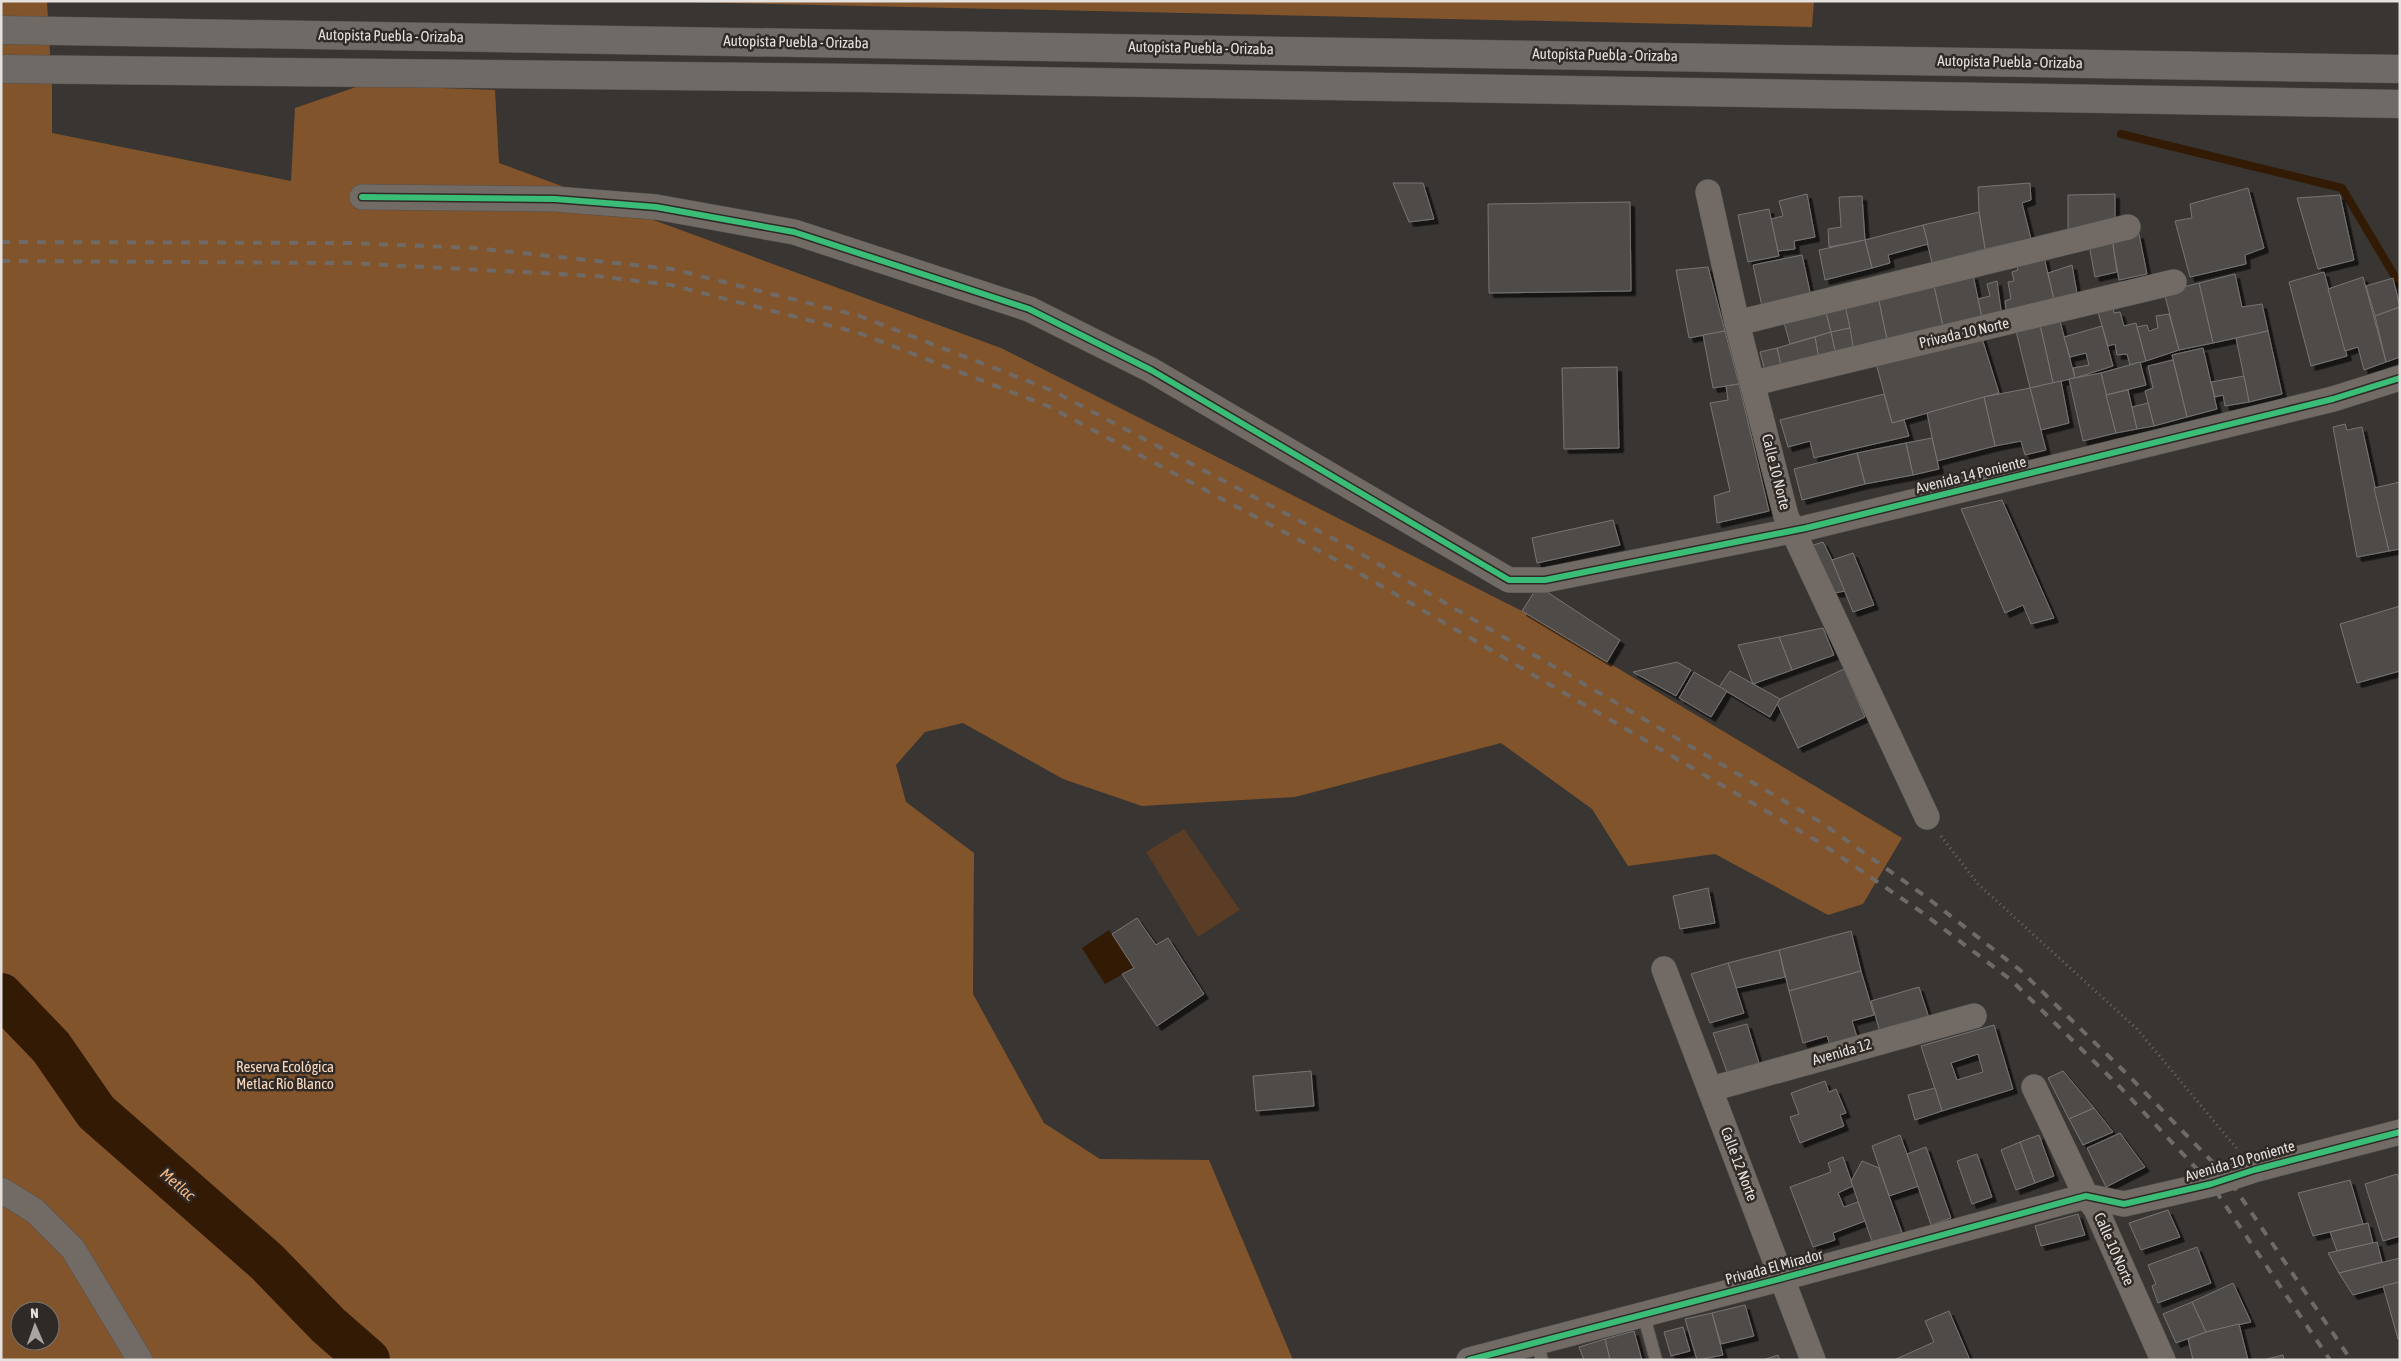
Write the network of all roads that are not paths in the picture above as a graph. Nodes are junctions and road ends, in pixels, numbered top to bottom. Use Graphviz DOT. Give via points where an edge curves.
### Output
graph roads {
  1 [pos="1,30"];
  2 [pos="1,69"];
  3 [pos="2400,69"];
  4 [pos="2400,104"];
  5 [pos="1708,192"];
  6 [pos="362,198"];
  7 [pos="2128,227"];
  8 [pos="2174,282"];
  9 [pos="1737,323"];
  10 [pos="2400,378"];
  11 [pos="1754,384"];
  12 [pos="1794,531"];
  13 [pos="1927,817"];
  14 [pos="1664,969"];
  15 [pos="1974,1016"];
  16 [pos="2034,1086"];
  17 [pos="1711,1089"];
  18 [pos="2400,1132"];
  19 [pos="1,1190"];
  20 [pos="2086,1196"];
  21 [pos="1783,1278"];
  22 [pos="1643,1314"];
  23 [pos="1539,1350"];
  24 [pos="140,1360"];
  25 [pos="1468,1360"];
  26 [pos="1656,1360"];
  27 [pos="1813,1360"];
  28 [pos="2163,1360"];
  1 -- 3 [label="highway, Autopista Puebla - Orizaba"];
  2 -- 4 [label="highway" via="880,78"];
  5 -- 9 [label="street, Calle 10 Norte"];
  6 -- 12 [label="street, Avenida 14 Poniente" via="555,199 656,206 803,235 1029,309 1151,370 1509,580 1545,580"];
  7 -- 9 [label="street"];
  8 -- 11 [label="street, Privada 10 Norte"];
  9 -- 11 [label="street, Calle 10 Norte"];
  10 -- 12 [label="street, Avenida 14 Poniente" via="2332,399"];
  11 -- 12 [label="street, Calle 10 Norte" via="1786,516"];
  12 -- 13 [label="street, Calle 10 Norte"];
  14 -- 17 [label="street, Calle 12 Norte"];
  15 -- 17 [label="street, Avenida 12"];
  16 -- 20 [label="street, Calle 10 Norte"];
  17 -- 21 [label="street, Calle 12 Norte"];
  18 -- 20 [label="street, Avenida 10 Poniente" via="2211,1184 2124,1204"];
  19 -- 24 [label="street" via="35,1211 72,1249"];
  20 -- 21 [label="street, Privada El Mirador"];
  20 -- 28 [label="street, Calle 10 Norte" via="2096,1209"];
  21 -- 22 [label="street, Privada El Mirador"];
  21 -- 27 [label="street, Calle 12 Norte"];
  22 -- 23 [label="street, Privada El Mirador"];
  22 -- 26 [label="lane"];
  23 -- 25 [label="street, Privada El Mirador"];
}
